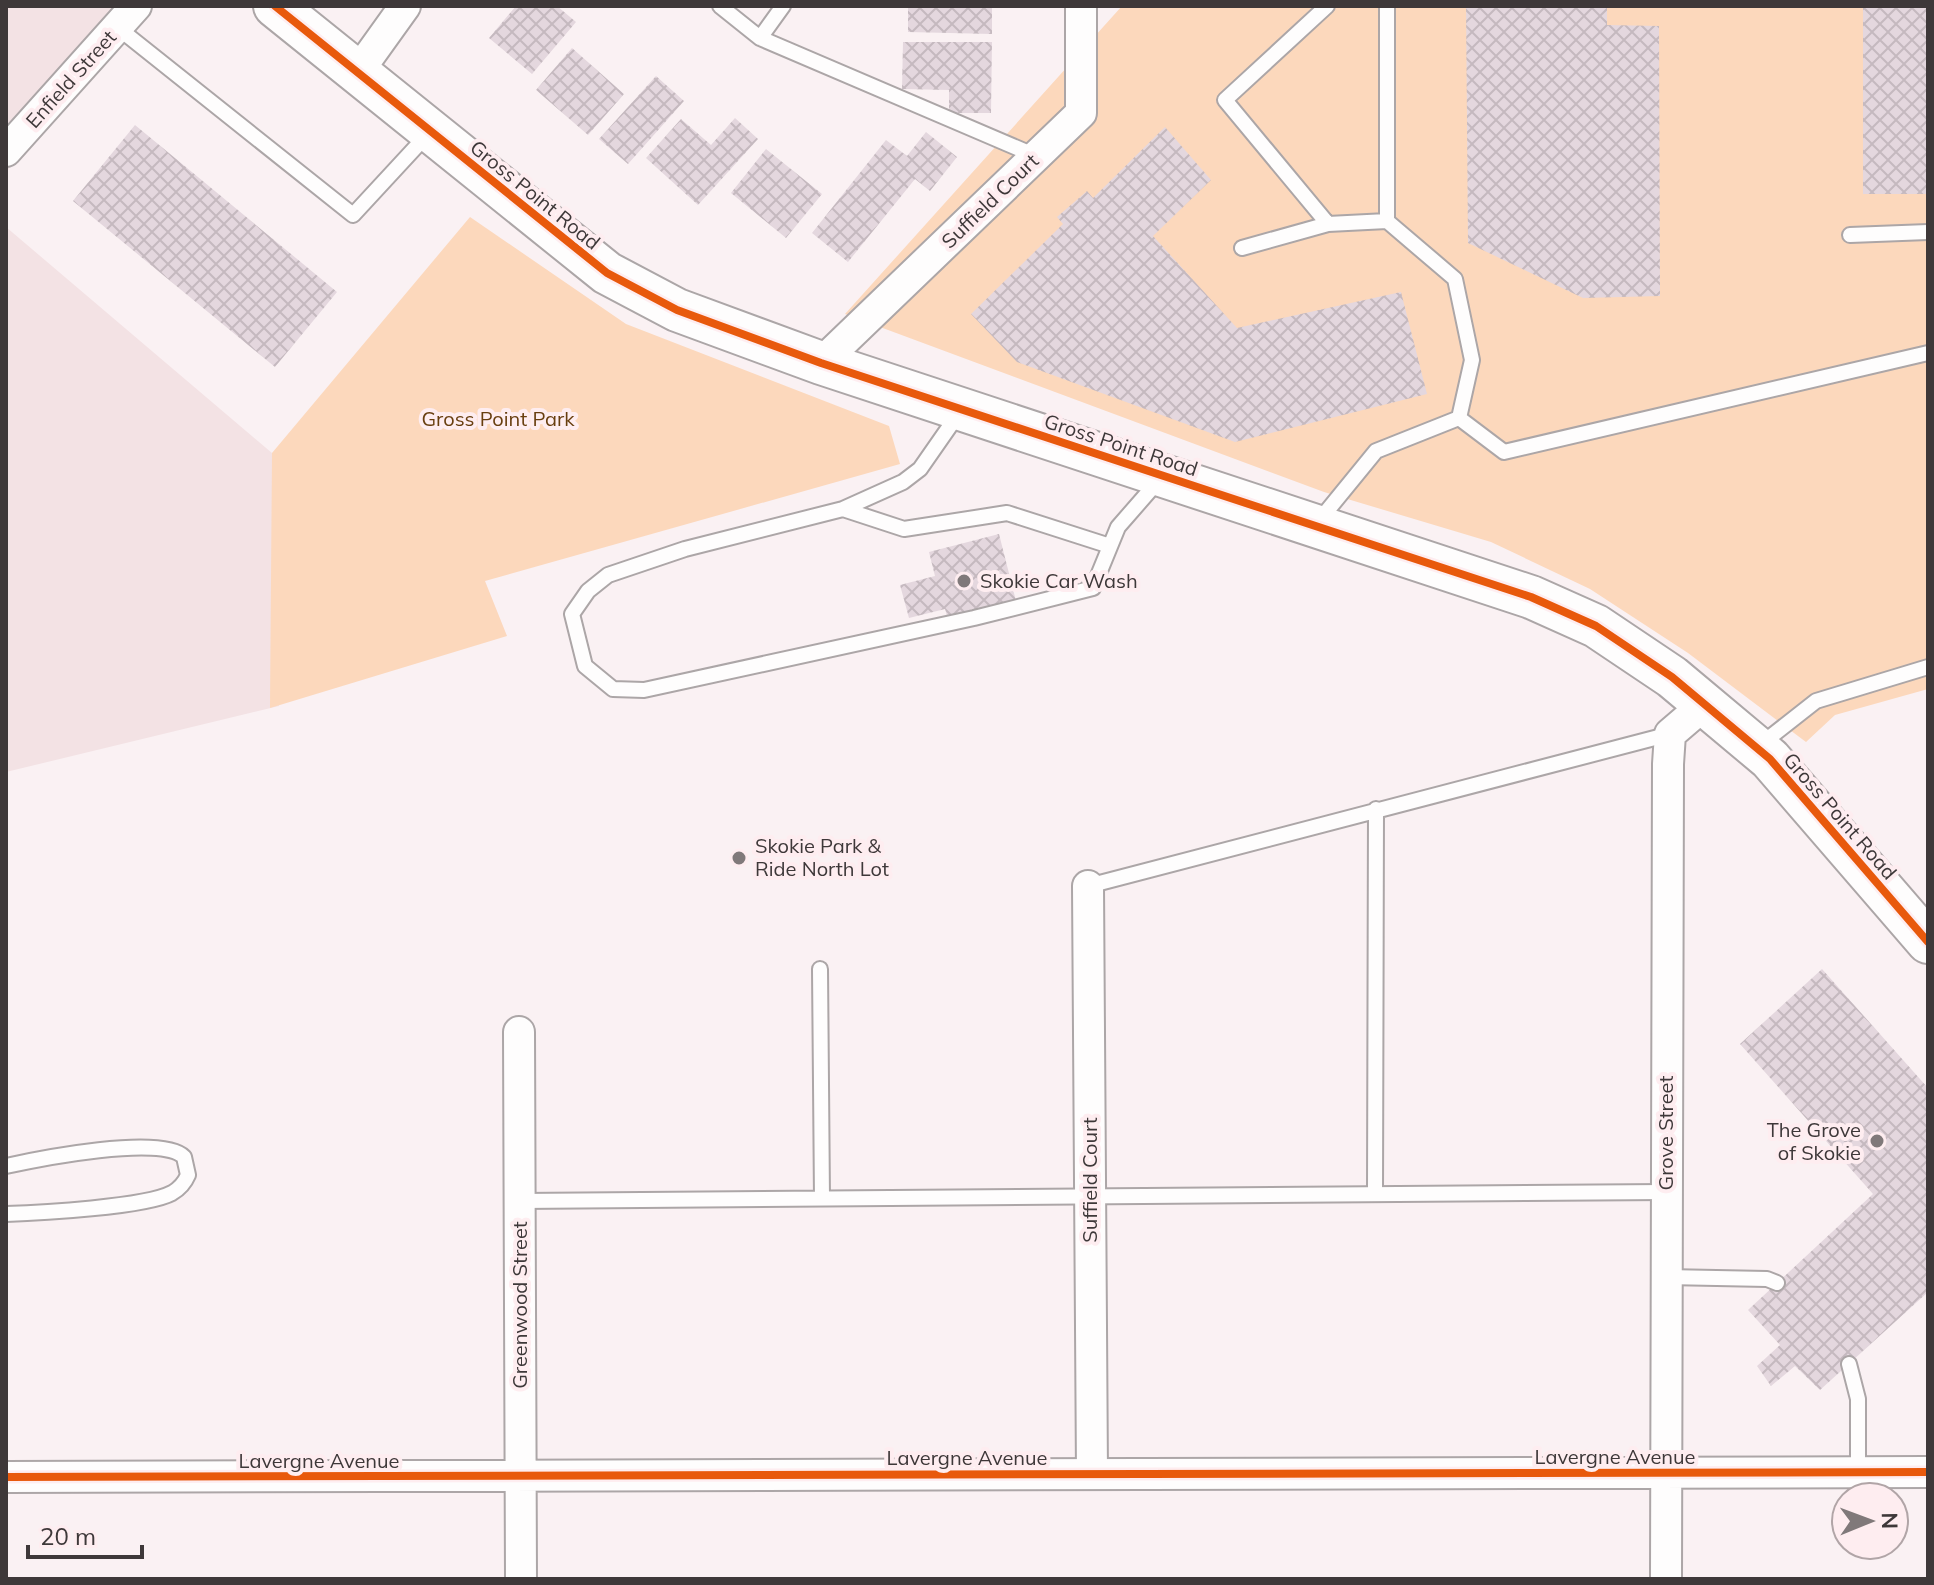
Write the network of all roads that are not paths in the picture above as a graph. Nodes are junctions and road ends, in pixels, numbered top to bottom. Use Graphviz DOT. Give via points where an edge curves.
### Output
graph roads {
  1 [pos="275,6"];
  2 [pos="405,6"];
  3 [pos="720,6"];
  4 [pos="783,6"];
  5 [pos="1081,6"];
  6 [pos="1327,6"];
  7 [pos="1387,6"];
  8 [pos="126,17"];
  9 [pos="760,38"];
  10 [pos="357,73"];
  11 [pos="430,132"];
  12 [pos="6,151"];
  13 [pos="1036,156"];
  14 [pos="1387,221"];
  15 [pos="1328,224"];
  16 [pos="1928,232"];
  17 [pos="1850,235"];
  18 [pos="1242,248"];
  19 [pos="1928,353"];
  20 [pos="821,363"];
  21 [pos="962,409"];
  22 [pos="1459,418"];
  23 [pos="1163,475"];
  24 [pos="843,509"];
  25 [pos="1316,526"];
  26 [pos="1110,546"];
  27 [pos="1928,667"];
  28 [pos="1705,704"];
  29 [pos="1670,734"];
  30 [pos="1756,748"];
  31 [pos="1376,809"];
  32 [pos="1088,886"];
  33 [pos="1928,942"];
  34 [pos="820,969"];
  35 [pos="519,1032"];
  36 [pos="6,1166"];
  37 [pos="1666,1192"];
  38 [pos="1375,1194"];
  39 [pos="1090,1196"];
  40 [pos="822,1198"];
  41 [pos="520,1201"];
  42 [pos="6,1214"];
  43 [pos="1666,1277"];
  44 [pos="1777,1283"];
  45 [pos="1849,1364"];
  46 [pos="1858,1472"];
  47 [pos="1928,1472"];
  48 [pos="1092,1473"];
  49 [pos="1666,1473"];
  50 [pos="6,1477"];
  51 [pos="521,1477"];
  52 [pos="521,1579"];
  53 [pos="1666,1579"];
  1 -- 10 [label="main road, Gross Point Road"];
  2 -- 10 [label="street"];
  3 -- 9 [label="lane"];
  4 -- 9 [label="lane"];
  5 -- 13 [label="street, Suffield Court" via="1081,113"];
  6 -- 15 [label="lane" via="1225,100"];
  7 -- 14 [label="lane"];
  8 -- 11 [label="lane" via="353,215"];
  8 -- 12 [label="street, Enfield Street"];
  9 -- 13 [label="lane"];
  10 -- 11 [label="main road, Gross Point Road"];
  11 -- 20 [label="main road, Gross Point Road" via="607,273 677,310"];
  13 -- 20 [label="street, Suffield Court"];
  14 -- 15 [label="lane"];
  14 -- 22 [label="lane" via="1455,279 1472,360"];
  15 -- 18 [label="lane"];
  16 -- 17 [label="lane"];
  19 -- 22 [label="lane" via="1504,452"];
  20 -- 21 [label="main road, Gross Point Road"];
  21 -- 23 [label="main road, Gross Point Road"];
  21 -- 24 [label="lane" via="920,469"];
  22 -- 25 [label="lane" via="1376,451"];
  23 -- 25 [label="main road, Gross Point Road"];
  23 -- 26 [label="lane" via="1118,527"];
  24 -- 26 [label="lane" via="904,529 1007,513"];
  24 -- 26 [label="lane" via="685,549 608,575 572,614 585,666 613,689 644,690 974,618 1093,588"];
  25 -- 28 [label="main road, Gross Point Road" via="1531,597 1596,626"];
  27 -- 30 [label="lane" via="1816,701"];
  28 -- 29 [label="street"];
  28 -- 30 [label="main road, Gross Point Road"];
  29 -- 31 [label="lane"];
  29 -- 37 [label="street, Grove Street"];
  30 -- 33 [label="main road, Gross Point Road"];
  31 -- 32 [label="lane"];
  31 -- 38 [label="lane"];
  32 -- 39 [label="street, Suffield Court"];
  34 -- 40 [label="lane"];
  35 -- 41 [label="street, Greenwood Street"];
  36 -- 42 [label="lane" via="155,1147 178,1151 188,1169 183,1184 164,1196"];
  37 -- 38 [label="lane"];
  37 -- 43 [label="street, Grove Street"];
  38 -- 39 [label="lane"];
  39 -- 40 [label="lane"];
  39 -- 48 [label="street, Suffield Court"];
  40 -- 41 [label="lane"];
  41 -- 51 [label="street, Greenwood Street"];
  43 -- 44 [label="lane"];
  43 -- 49 [label="street, Grove Street"];
  45 -- 46 [label="lane" via="1858,1399"];
  46 -- 47 [label="street, Lavergne Avenue"];
  46 -- 49 [label="street, Lavergne Avenue"];
  48 -- 49 [label="street, Lavergne Avenue"];
  48 -- 51 [label="street, Lavergne Avenue"];
  49 -- 53 [label="street, Grove Street"];
  50 -- 51 [label="street, Lavergne Avenue"];
  51 -- 52 [label="street, Greenwood Street"];
}
